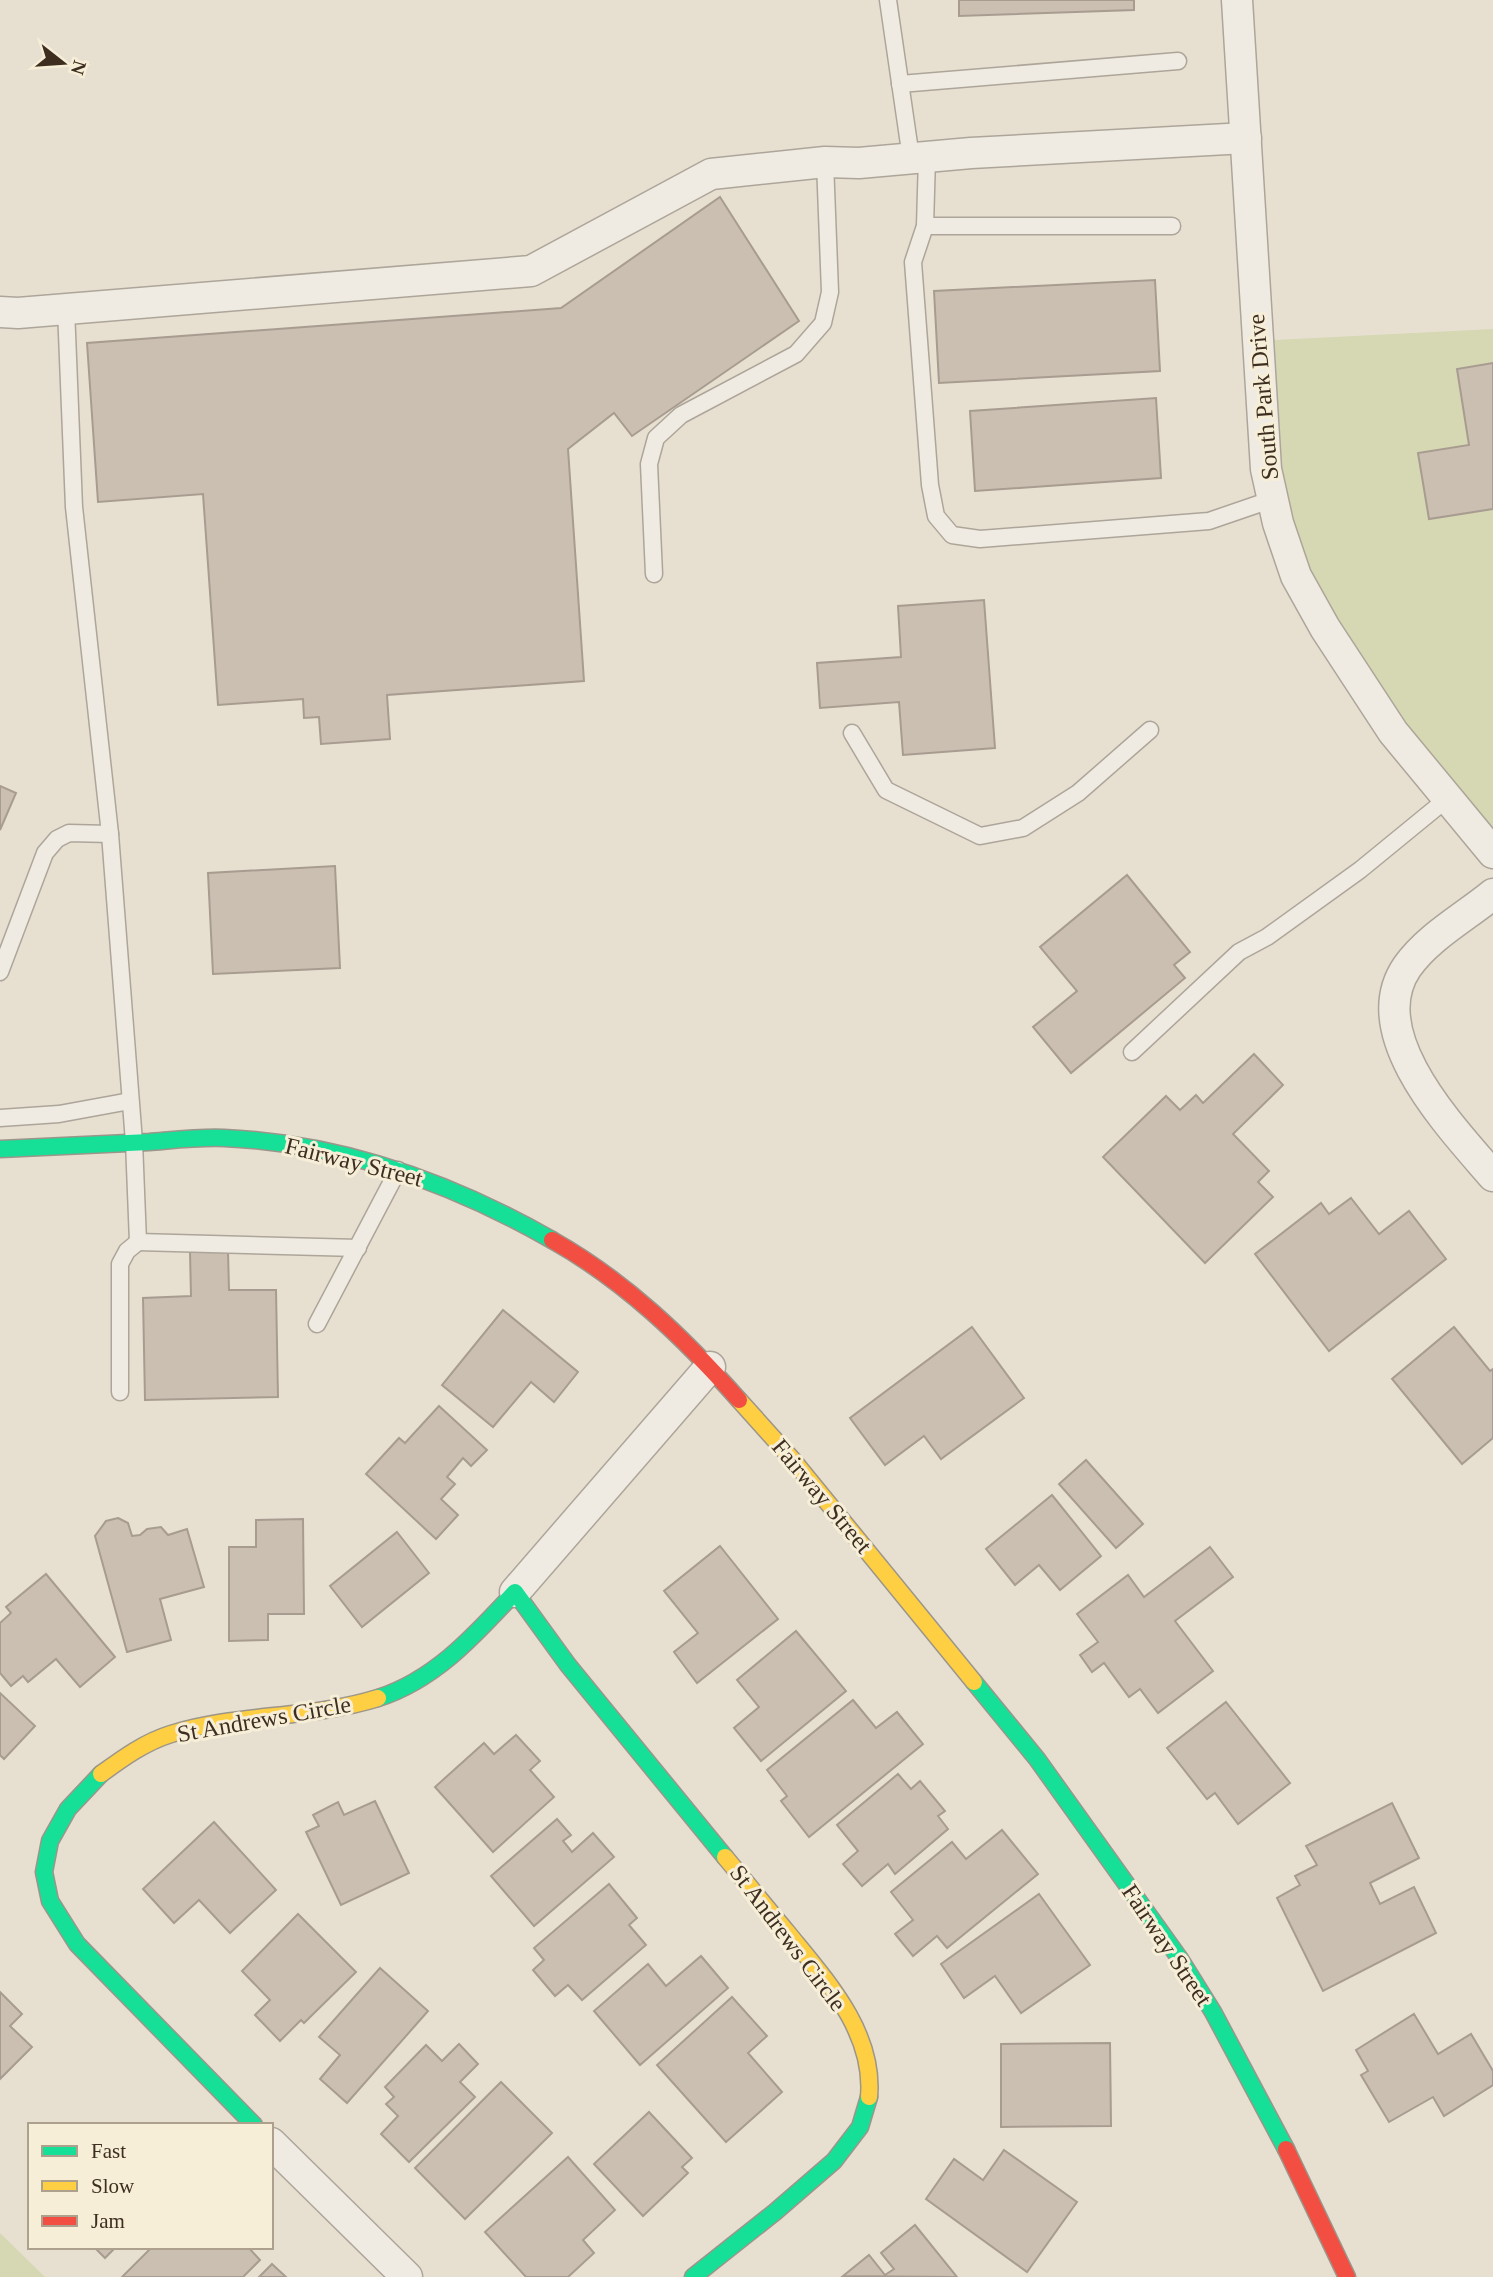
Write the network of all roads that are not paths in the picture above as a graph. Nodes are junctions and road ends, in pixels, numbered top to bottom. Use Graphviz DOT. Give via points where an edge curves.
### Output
graph roads {
  1 [pos="888,0"];
  2 [pos="1237,0"];
  3 [pos="1178,61"];
  4 [pos="900,84"];
  5 [pos="1246,138"];
  6 [pos="919,158"];
  7 [pos="825,162"];
  8 [pos="925,226"];
  9 [pos="1172,226"];
  10 [pos="66,309"];
  11 [pos="0,312"];
  12 [pos="1273,499"];
  13 [pos="654,574"];
  14 [pos="1150,730"];
  15 [pos="852,733"];
  16 [pos="1448,797"];
  17 [pos="110,834"];
  18 [pos="1493,853"];
  19 [pos="1493,894"];
  20 [pos="0,972"];
  21 [pos="1132,1052"];
  22 [pos="130,1101"];
  23 [pos="0,1118"];
  24 [pos="134,1142"];
  25 [pos="0,1149"];
  26 [pos="398,1170"];
  27 [pos="1493,1176"];
  28 [pos="138,1242"];
  29 [pos="358,1248"];
  30 [pos="317,1324"];
  31 [pos="710,1367"];
  32 [pos="120,1392"];
  33 [pos="515,1592"];
  34 [pos="252,2123"];
  35 [pos="273,2145"];
  36 [pos="407,2277"];
  37 [pos="693,2277"];
  38 [pos="1347,2277"];
  1 -- 4 [label="lane"];
  2 -- 5 [label="street, South Park Drive"];
  3 -- 4 [label="lane"];
  4 -- 6 [label="lane"];
  5 -- 6 [label="street"];
  5 -- 12 [label="street, South Park Drive" via="1266,469"];
  6 -- 7 [label="street"];
  6 -- 8 [label="lane"];
  7 -- 10 [label="street" via="711,174 531,271"];
  7 -- 13 [label="lane" via="830,292 823,323 796,354 681,415 656,438 649,464"];
  8 -- 9 [label="lane"];
  8 -- 12 [label="lane" via="913,262 930,485 936,516 953,535 980,539 1209,521"];
  10 -- 11 [label="street"];
  10 -- 17 [label="lane" via="74,507"];
  12 -- 16 [label="street, South Park Drive" via="1296,576 1325,628 1393,732"];
  14 -- 15 [label="lane" via="1078,793 1023,828 980,836 886,790"];
  16 -- 18 [label="street, South Park Drive"];
  16 -- 21 [label="lane" via="1360,870 1267,937 1238,952"];
  17 -- 20 [label="lane" via="69,833 45,853"];
  17 -- 22 [label="lane"];
  19 -- 27 [label="street" via="1416,956 1399,982 1395,1012 1415,1077"];
  22 -- 23 [label="lane" via="59,1114"];
  22 -- 24 [label="lane"];
  24 -- 25 [label="street, Fairway Street"];
  24 -- 26 [label="street, Fairway Street" via="222,1138 272,1142"];
  24 -- 28 [label="lane"];
  26 -- 29 [label="lane"];
  26 -- 31 [label="street, Fairway Street" via="465,1195 558,1243 639,1300"];
  28 -- 29 [label="lane"];
  28 -- 32 [label="lane" via="120,1264"];
  29 -- 30 [label="lane"];
  31 -- 33 [label="street, St Andrews Circle"];
  31 -- 38 [label="street, Fairway Street" via="854,1532 1037,1759 1180,1959 1299,2173"];
  33 -- 34 [label="street, St Andrews Circle" via="468,1642 394,1693 351,1706 222,1721 144,1744 81,1792 51,1837 45,1854 45,1886 57,1917 77,1944"];
  33 -- 37 [label="street, St Andrews Circle" via="568,1665 821,1974 845,2011 868,2063 868,2104 850,2143 790,2200"];
  35 -- 36 [label="street"];
}
